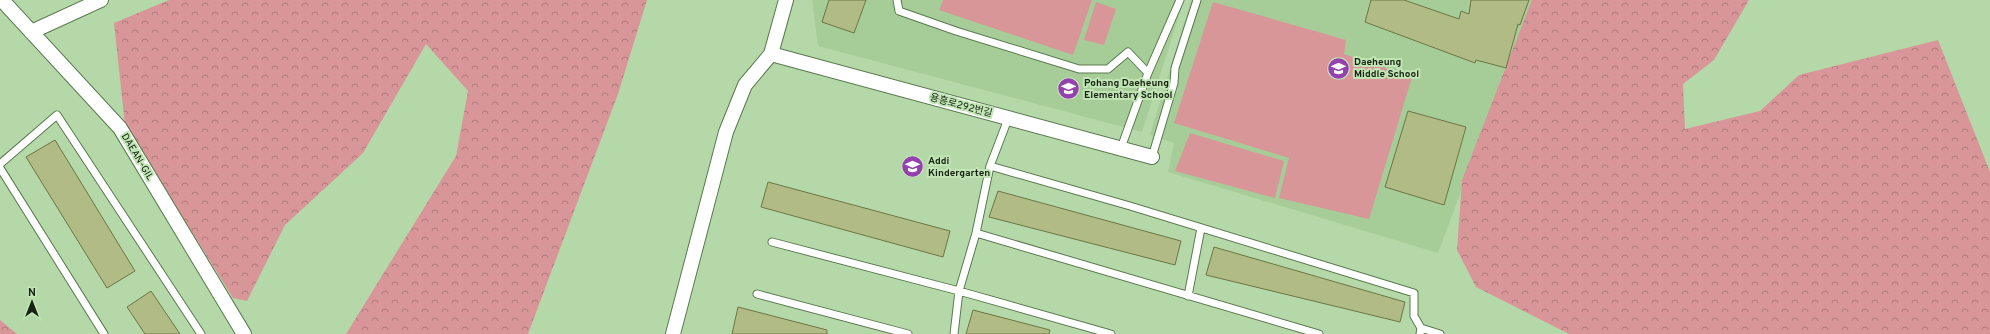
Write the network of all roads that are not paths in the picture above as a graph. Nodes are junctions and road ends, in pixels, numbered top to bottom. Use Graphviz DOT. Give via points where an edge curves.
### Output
graph roads {
  1 [pos="2,0"];
  2 [pos="101,0"];
  3 [pos="786,0"];
  4 [pos="897,0"];
  5 [pos="1180,0"];
  6 [pos="1197,0"];
  7 [pos="31,32"];
  8 [pos="771,54"];
  9 [pos="1148,74"];
  10 [pos="1008,119"];
  11 [pos="1121,148"];
  12 [pos="1152,157"];
  13 [pos="0,164"];
  14 [pos="990,166"];
  15 [pos="0,168"];
  16 [pos="1201,228"];
  17 [pos="976,233"];
  18 [pos="772,242"];
  19 [pos="959,291"];
  20 [pos="757,294"];
  21 [pos="1188,296"];
  22 [pos="1421,331"];
  23 [pos="104,334"];
  24 [pos="201,334"];
  25 [pos="244,334"];
  26 [pos="673,334"];
  27 [pos="908,334"];
  28 [pos="954,334"];
  29 [pos="1111,334"];
  30 [pos="1319,334"];
  31 [pos="1440,334"];
  1 -- 7 [label="street, DAEAN-GIL"];
  2 -- 7 [label="street"];
  3 -- 8 [label="street"];
  4 -- 9 [label="lane" via="899,11 1079,69 1108,69 1128,52"];
  5 -- 9 [label="lane"];
  6 -- 12 [label="lane" via="1175,68 1174,83"];
  7 -- 25 [label="street, DAEAN-GIL" via="120,128"];
  8 -- 10 [label="street, 용흥로292번길"];
  8 -- 26 [label="street" via="745,85 726,132"];
  9 -- 11 [label="lane"];
  10 -- 11 [label="street, 용흥로292번길"];
  10 -- 14 [label="lane"];
  11 -- 12 [label="street, 용흥로292번길"];
  13 -- 24 [label="lane" via="57,115"];
  14 -- 16 [label="lane"];
  14 -- 17 [label="lane"];
  15 -- 23 [label="lane"];
  16 -- 21 [label="lane"];
  16 -- 22 [label="lane" via="1414,293 1414,316"];
  17 -- 19 [label="lane"];
  17 -- 21 [label="lane"];
  18 -- 19 [label="lane"];
  19 -- 28 [label="lane"];
  19 -- 29 [label="lane"];
  20 -- 27 [label="lane"];
  21 -- 30 [label="lane"];
  22 -- 31 [label="lane"];
}
